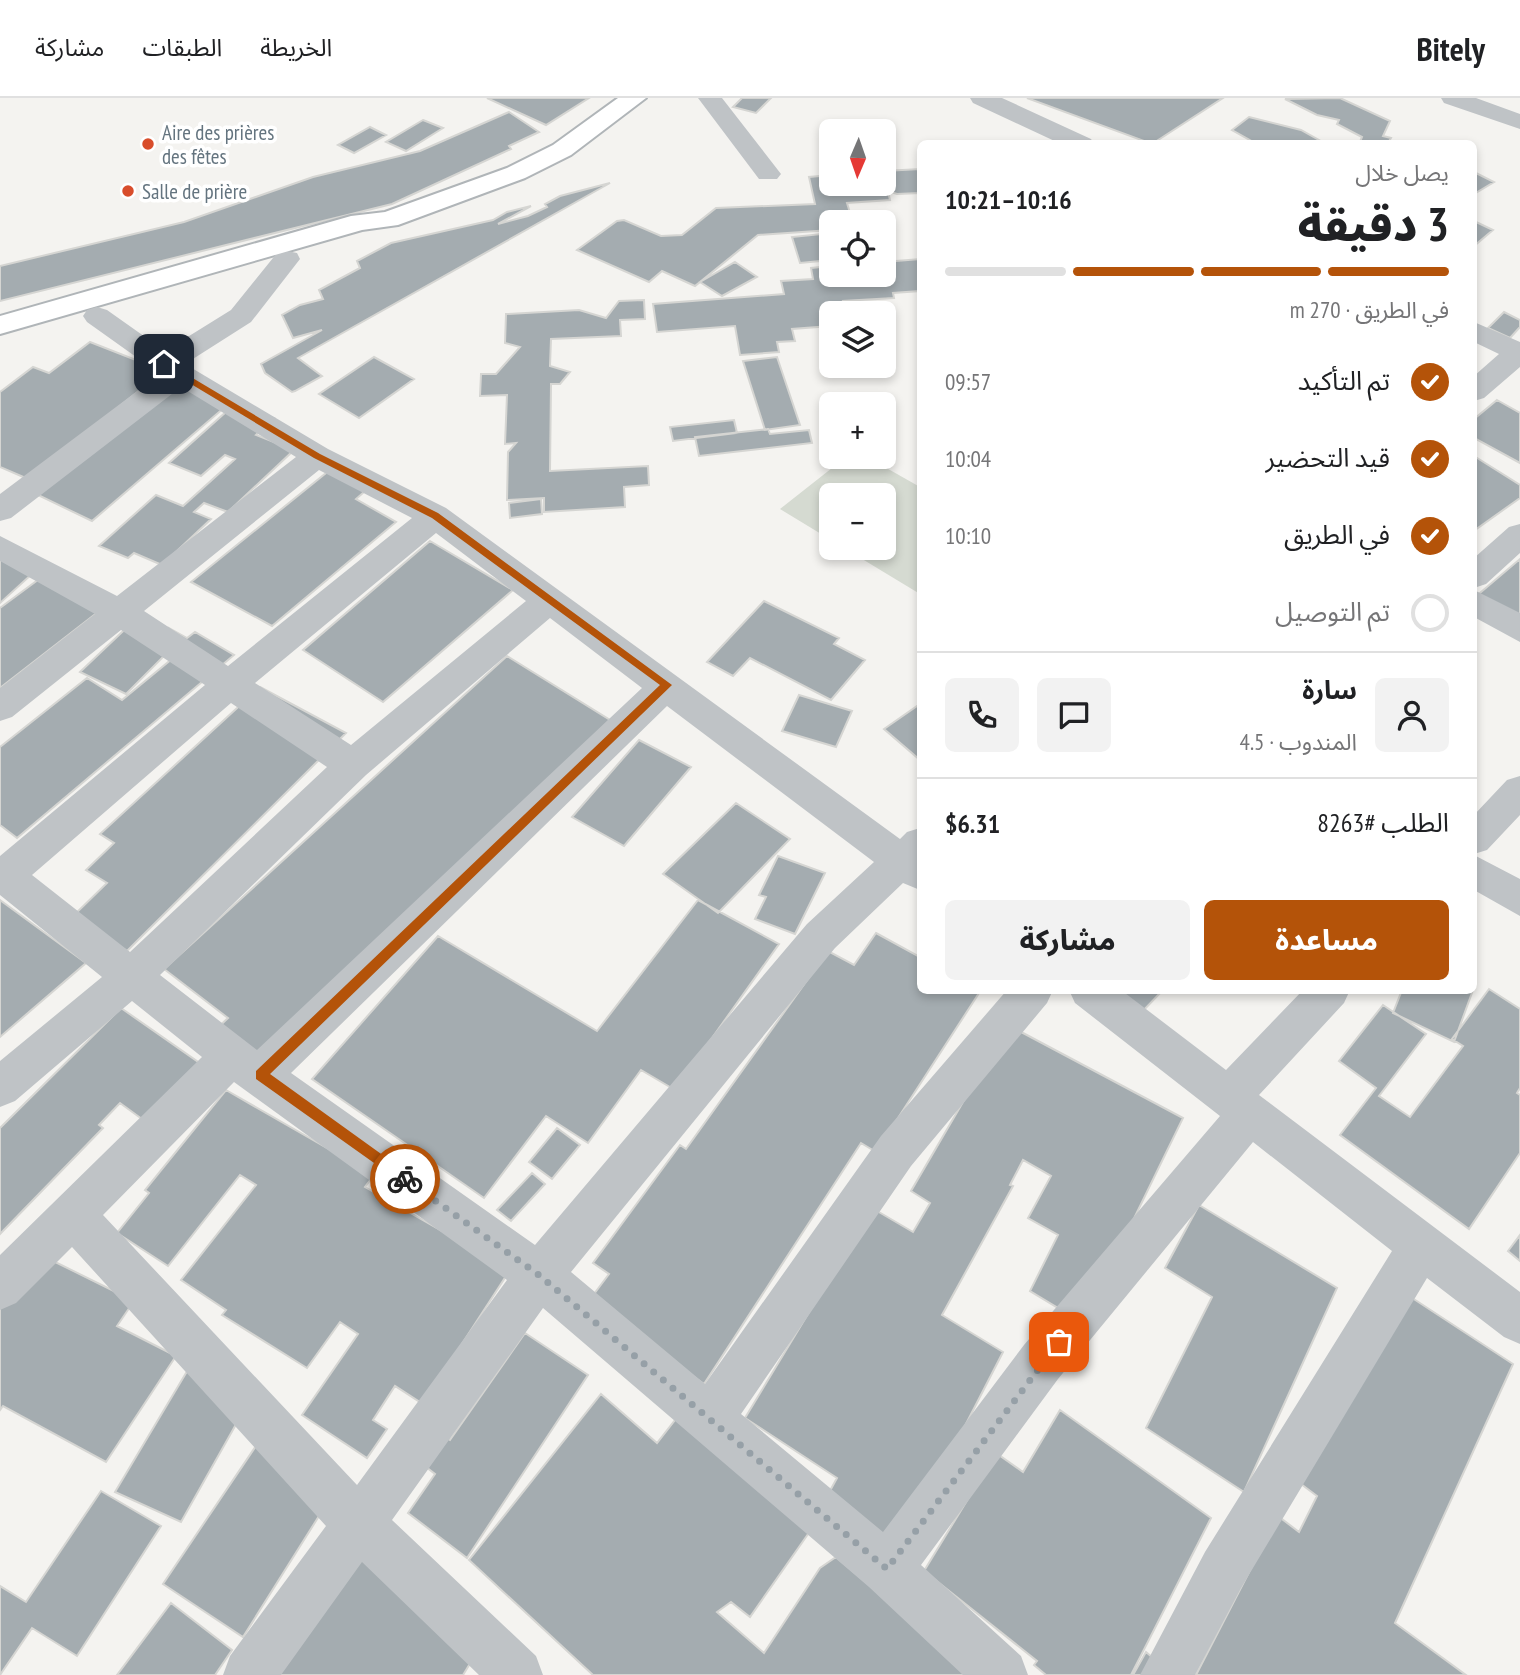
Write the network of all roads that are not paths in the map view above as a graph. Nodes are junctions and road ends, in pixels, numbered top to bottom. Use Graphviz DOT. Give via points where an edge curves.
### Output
graph roads {
  1 [pos="634,98"];
  2 [pos="710,98"];
  3 [pos="982,98"];
  4 [pos="1453,98"];
  5 [pos="1520,122"];
  6 [pos="1073,140"];
  7 [pos="768,174"];
  8 [pos="389,219"];
  9 [pos="287,259"];
  10 [pos="97,316"];
  11 [pos="0,325"];
  12 [pos="1477,332"];
  13 [pos="0,345"];
  14 [pos="1520,353"];
  15 [pos="172,369"];
  16 [pos="1477,389"];
  17 [pos="317,456"];
  18 [pos="0,510"];
  19 [pos="435,516"];
  20 [pos="1520,535"];
  21 [pos="0,547"];
  22 [pos="1477,573"];
  23 [pos="549,600"];
  24 [pos="1477,604"];
  25 [pos="121,613"];
  26 [pos="1520,629"];
  27 [pos="231,683"];
  28 [pos="667,685"];
  29 [pos="0,707"];
  30 [pos="353,765"];
  31 [pos="1520,791"];
  32 [pos="1477,836"];
  33 [pos="913,859"];
  34 [pos="1477,873"];
  35 [pos="2,876"];
  36 [pos="1520,899"];
  37 [pos="132,975"];
  38 [pos="1030,994"];
  39 [pos="1094,994"];
  40 [pos="1327,994"];
  41 [pos="246,1065"];
  42 [pos="0,1087"];
  43 [pos="1239,1105"];
  44 [pos="73,1215"];
  45 [pos="1422,1244"];
  46 [pos="539,1275"];
  47 [pos="0,1287"];
  48 [pos="1520,1321"];
  49 [pos="708,1420"];
  50 [pos="358,1523"];
  51 [pos="887,1569"];
  52 [pos="509,1672"];
  53 [pos="249,1675"];
  54 [pos="1002,1675"];
  55 [pos="1166,1675"];
  1 -- 8 [label="main road" via="582,138 538,163"];
  2 -- 7 [label="street"];
  3 -- 6 [label="street"];
  4 -- 5 [label="street"];
  8 -- 9 [label="main road" via="370,233"];
  8 -- 11 [label="main road" via="360,222"];
  9 -- 10 [label="main road"];
  9 -- 15 [label="street" via="241,316"];
  10 -- 13 [label="main road"];
  10 -- 15 [label="street"];
  12 -- 14 [label="street"];
  14 -- 16 [label="street"];
  15 -- 17 [label="street"];
  15 -- 18 [label="street"];
  17 -- 19 [label="street"];
  17 -- 25 [label="street"];
  19 -- 23 [label="street"];
  19 -- 27 [label="street"];
  20 -- 22 [label="street"];
  21 -- 25 [label="street"];
  23 -- 28 [label="street"];
  23 -- 30 [label="street"];
  24 -- 26 [label="street"];
  25 -- 27 [label="street"];
  25 -- 29 [label="street"];
  27 -- 30 [label="street"];
  27 -- 35 [label="street"];
  28 -- 33 [label="street"];
  28 -- 41 [label="street"];
  30 -- 37 [label="street"];
  31 -- 32 [label="street"];
  33 -- 46 [label="street" via="821,936"];
  34 -- 36 [label="street"];
  35 -- 37 [label="street"];
  37 -- 41 [label="street"];
  37 -- 42 [label="street"];
  38 -- 49 [label="street" via="897,1151"];
  39 -- 43 [label="street"];
  40 -- 43 [label="street"];
  41 -- 44 [label="street"];
  41 -- 46 [label="street"];
  43 -- 45 [label="street"];
  43 -- 51 [label="street"];
  44 -- 47 [label="street"];
  44 -- 50 [label="street"];
  45 -- 48 [label="street"];
  45 -- 55 [label="street" via="1223,1570"];
  46 -- 49 [label="street"];
  46 -- 50 [label="street"];
  49 -- 51 [label="street"];
  50 -- 52 [label="street"];
  50 -- 53 [label="street"];
  51 -- 54 [label="street"];
}
